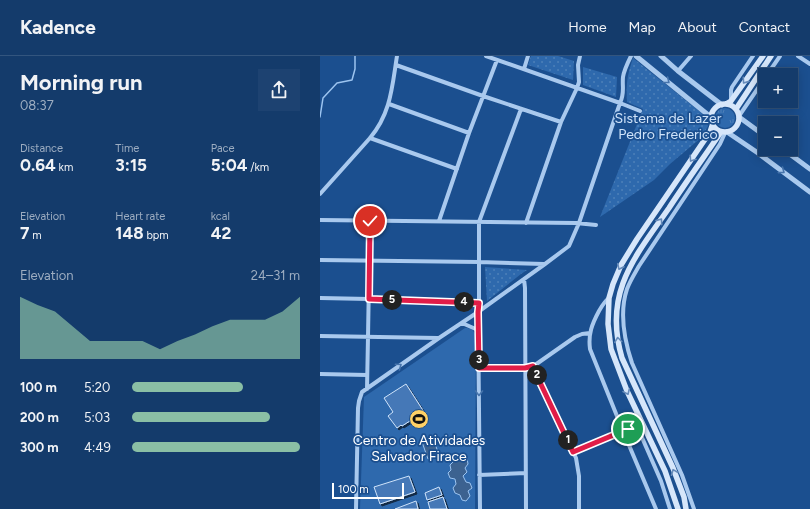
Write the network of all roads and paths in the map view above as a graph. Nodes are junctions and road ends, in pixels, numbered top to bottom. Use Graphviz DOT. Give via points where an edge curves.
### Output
graph roads {
  1 [pos="397,56"];
  2 [pos="486,56"];
  3 [pos="528,56"];
  4 [pos="580,56"];
  5 [pos="631,56"];
  6 [pos="636,56"];
  7 [pos="661,56"];
  8 [pos="691,56"];
  9 [pos="753,56"];
  10 [pos="763,56"];
  11 [pos="771,56"];
  12 [pos="780,56"];
  13 [pos="798,56"];
  14 [pos="497,60"];
  15 [pos="810,64"];
  16 [pos="396,65"];
  17 [pos="772,68"];
  18 [pos="524,69"];
  19 [pos="678,71"];
  20 [pos="577,88"];
  21 [pos="758,88"];
  22 [pos="483,96"];
  23 [pos="620,102"];
  24 [pos="726,103"];
  25 [pos="388,104"];
  26 [pos="521,109"];
  27 [pos="736,109"];
  28 [pos="640,111"];
  29 [pos="739,116"];
  30 [pos="710,119"];
  31 [pos="561,122"];
  32 [pos="712,126"];
  33 [pos="758,131"];
  34 [pos="469,132"];
  35 [pos="724,133"];
  36 [pos="370,138"];
  37 [pos="758,153"];
  38 [pos="762,156"];
  39 [pos="792,156"];
  40 [pos="457,169"];
  41 [pos="810,169"];
  42 [pos="810,192"];
  43 [pos="320,194"];
  44 [pos="320,220"];
  45 [pos="370,221"];
  46 [pos="440,221"];
  47 [pos="479,222"];
  48 [pos="526,223"];
  49 [pos="578,224"];
  50 [pos="596,225"];
  51 [pos="320,260"];
  52 [pos="369,260"];
  53 [pos="479,262"];
  54 [pos="544,264"];
  55 [pos="524,279"];
  56 [pos="320,298"];
  57 [pos="609,298"];
  58 [pos="369,299"];
  59 [pos="479,303"];
  60 [pos="478,312"];
  61 [pos="462,323"];
  62 [pos="478,330"];
  63 [pos="590,333"];
  64 [pos="320,336"];
  65 [pos="368,337"];
  66 [pos="439,338"];
  67 [pos="533,366"];
  68 [pos="479,368"];
  69 [pos="525,368"];
  70 [pos="320,374"];
  71 [pos="367,375"];
  72 [pos="367,388"];
  73 [pos="645,430"];
  74 [pos="623,431"];
  75 [pos="647,450"];
  76 [pos="573,452"];
  77 [pos="526,473"];
  78 [pos="479,475"];
  79 [pos="662,482"];
  80 [pos="672,492"];
  81 [pos="356,509"];
  82 [pos="480,509"];
  83 [pos="526,509"];
  84 [pos="579,509"];
  85 [pos="656,509"];
  86 [pos="670,509"];
  87 [pos="678,509"];
  88 [pos="686,509"];
  89 [pos="694,509"];
  1 -- 16 [label="street"];
  2 -- 14 [label="street"];
  3 -- 18 [label="street"];
  4 -- 20 [label="street"];
  5 -- 23 [label="street" via="623,77 623,97"];
  6 -- 30 [label="street, one-way"];
  7 -- 19 [label="street"];
  8 -- 19 [label="street"];
  9 -- 24 [label="street" via="732,87"];
  10 -- 24 [label="main road, one-way"];
  11 -- 27 [label="main road"];
  12 -- 17 [label="street"];
  13 -- 15 [label="street"];
  14 -- 18 [label="street"];
  14 -- 22 [label="street"];
  16 -- 22 [label="street"];
  16 -- 25 [label="street"];
  18 -- 20 [label="street"];
  19 -- 24 [label="street"];
  20 -- 23 [label="street"];
  20 -- 31 [label="street"];
  21 -- 29 [label="street"];
  22 -- 26 [label="street"];
  22 -- 34 [label="street"];
  23 -- 28 [label="street"];
  23 -- 49 [label="street"];
  24 -- 27 [label="main road"];
  24 -- 30 [label="main road" via="712,111"];
  25 -- 34 [label="street"];
  25 -- 36 [label="street" via="383,119"];
  26 -- 31 [label="street"];
  26 -- 47 [label="street"];
  27 -- 29 [label="main road"];
  29 -- 33 [label="street"];
  29 -- 35 [label="main road" via="735,128"];
  30 -- 32 [label="main road"];
  31 -- 48 [label="street"];
  32 -- 35 [label="main road"];
  32 -- 57 [label="main road, one-way" via="621,265"];
  34 -- 40 [label="street"];
  35 -- 37 [label="street"];
  88 -- 35 [label="main road, one-way" via="672,468 622,358 616,319 623,282 631,265 644,243"];
  35 -- 89 [label="street" via="720,144 631,279 623,312 626,344 632,363 682,475"];
  36 -- 40 [label="street"];
  36 -- 43 [label="street"];
  38 -- 42 [label="street, one-way"];
  39 -- 41 [label="street"];
  40 -- 46 [label="street"];
  44 -- 45 [label="street"];
  45 -- 46 [label="street"];
  45 -- 52 [label="street"];
  46 -- 47 [label="street"];
  47 -- 48 [label="street"];
  47 -- 53 [label="street"];
  48 -- 49 [label="street"];
  49 -- 50 [label="street"];
  49 -- 54 [label="street" via="569,246"];
  51 -- 52 [label="street"];
  52 -- 53 [label="street"];
  52 -- 58 [label="street"];
  53 -- 54 [label="street"];
  53 -- 59 [label="street"];
  54 -- 55 [label="street"];
  55 -- 60 [label="street"];
  55 -- 69 [label="street"];
  56 -- 58 [label="street"];
  57 -- 63 [label="street" via="592,324"];
  57 -- 73 [label="main road, one-way" via="608,324 611,349"];
  58 -- 59 [label="street"];
  58 -- 65 [label="street"];
  59 -- 60 [label="street"];
  60 -- 61 [label="street"];
  60 -- 62 [label="street"];
  61 -- 62 [label="street"];
  61 -- 66 [label="street"];
  62 -- 68 [label="street"];
  63 -- 67 [label="street" via="576,337"];
  63 -- 74 [label="street" via="592,354"];
  64 -- 65 [label="street"];
  65 -- 66 [label="street"];
  65 -- 71 [label="street"];
  72 -- 66 [label="street, one-way"];
  67 -- 69 [label="street"];
  67 -- 76 [label="street"];
  68 -- 69 [label="street"];
  68 -- 78 [label="street, one-way"];
  69 -- 77 [label="street"];
  70 -- 71 [label="street"];
  71 -- 72 [label="street"];
  72 -- 81 [label="street" via="362,392 359,401"];
  73 -- 75 [label="street"];
  73 -- 80 [label="main road"];
  74 -- 75 [label="street" via="631,429 640,433"];
  74 -- 76 [label="street"];
  74 -- 85 [label="street"];
  75 -- 79 [label="street"];
  76 -- 84 [label="street" via="578,471"];
  77 -- 78 [label="street"];
  77 -- 83 [label="street"];
  78 -- 82 [label="street"];
  79 -- 80 [label="street"];
  79 -- 86 [label="street"];
  80 -- 87 [label="main road"];
}
